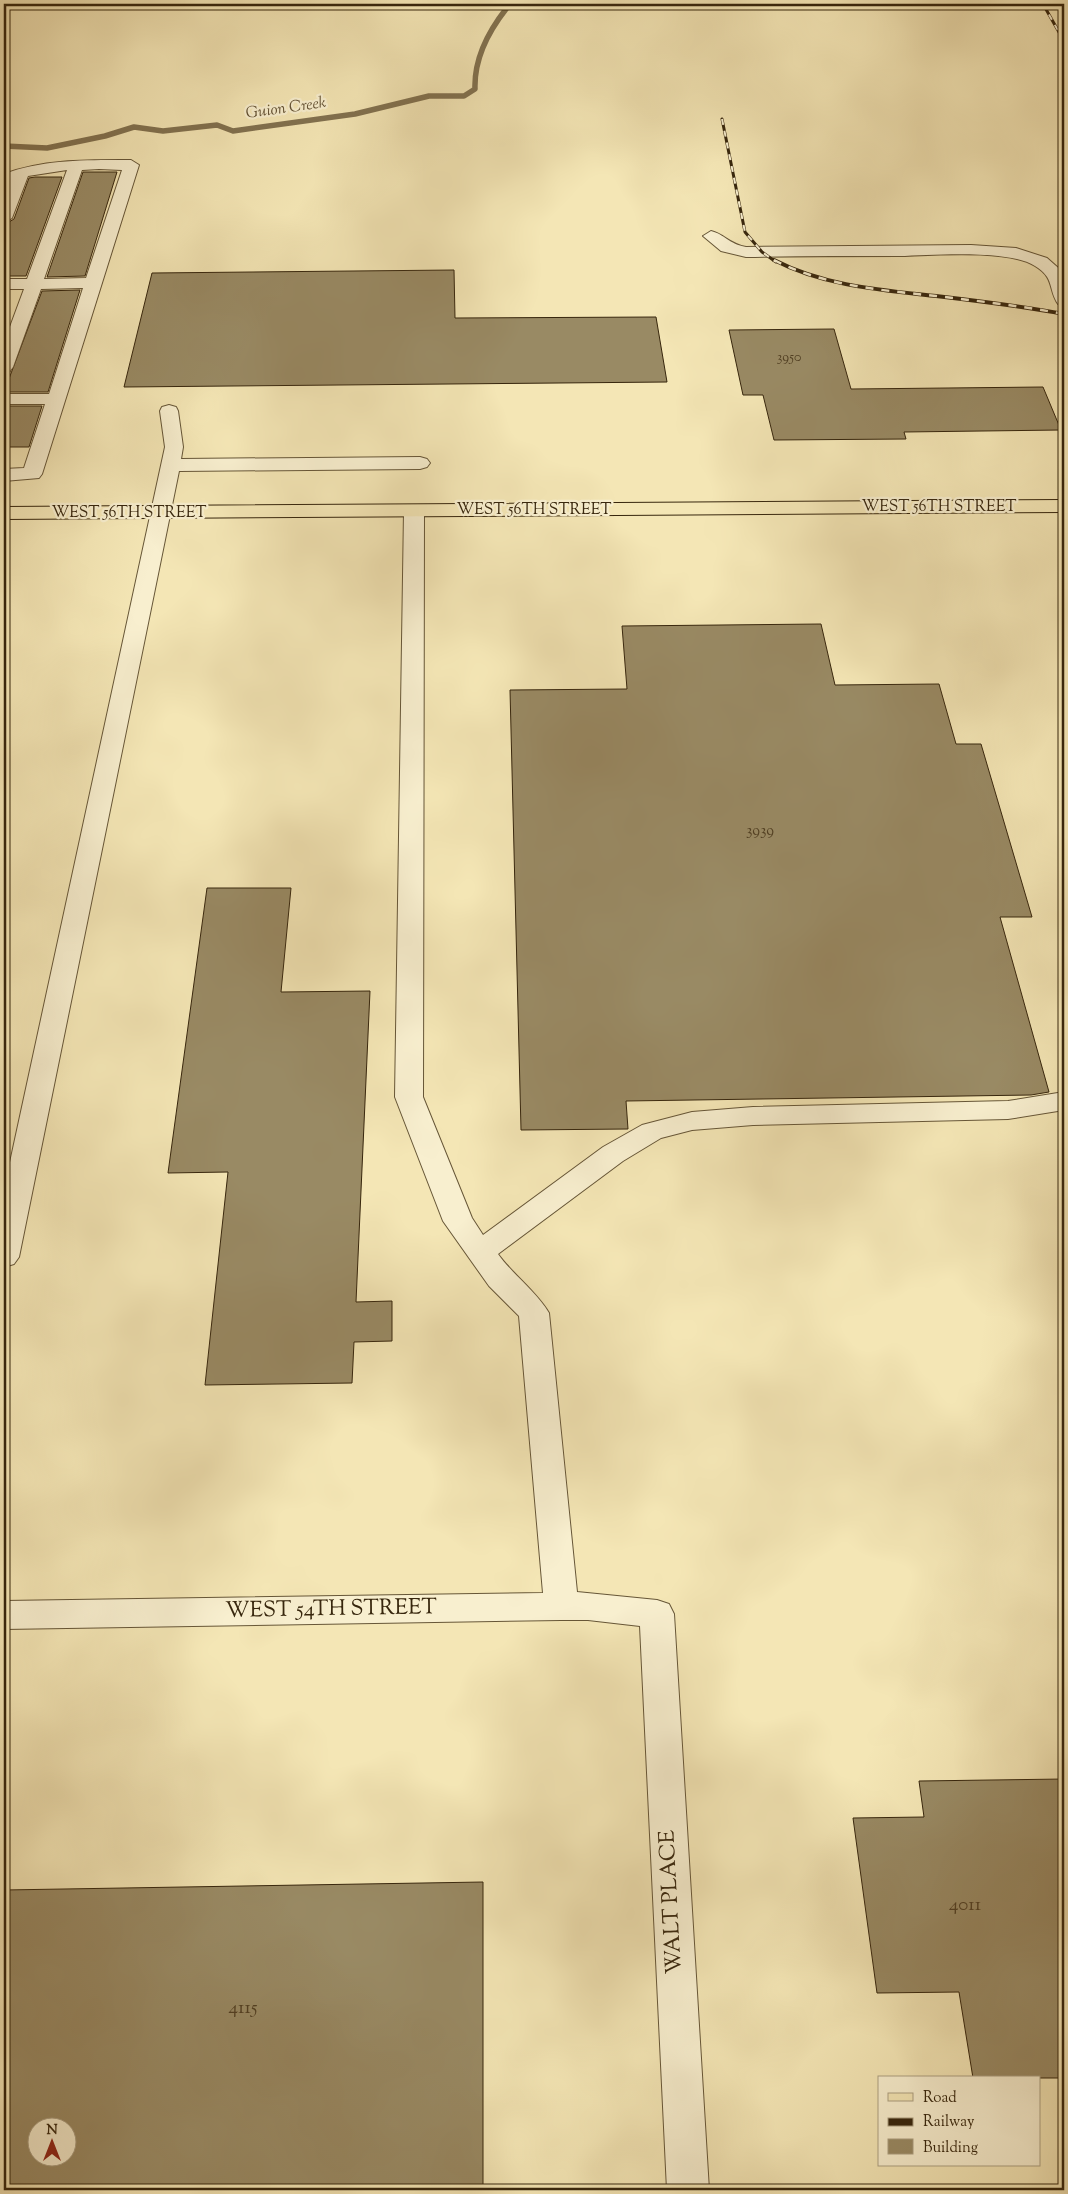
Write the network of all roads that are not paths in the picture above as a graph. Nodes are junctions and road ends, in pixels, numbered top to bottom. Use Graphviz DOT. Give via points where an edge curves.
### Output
graph roads {
  1 [pos="76,166"];
  2 [pos="22,172"];
  3 [pos="4,180"];
  4 [pos="4,218"];
  5 [pos="711,236"];
  6 [pos="1016,253"];
  7 [pos="1058,278"];
  8 [pos="93,283"];
  9 [pos="4,284"];
  10 [pos="32,284"];
  11 [pos="1064,300"];
  12 [pos="4,367"];
  13 [pos="56,399"];
  14 [pos="4,400"];
  15 [pos="169,411"];
  16 [pos="420,464"];
  17 [pos="171,465"];
  18 [pos="4,475"];
  19 [pos="1064,506"];
  20 [pos="414,511"];
  21 [pos="4,513"];
  22 [pos="161,513"];
  23 [pos="1064,1101"];
  24 [pos="480,1252"];
  25 [pos="4,1257"];
  26 [pos="561,1606"];
  27 [pos="657,1614"];
  28 [pos="4,1615"];
  29 [pos="688,2190"];
  1 -- 2 [label="street"];
  1 -- 8 [label="street" via="131,165"];
  1 -- 10 [label="street"];
  2 -- 3 [label="street"];
  2 -- 4 [label="street"];
  5 -- 6 [label="street" via="727,248 746,252 972,250"];
  6 -- 7 [label="street" via="1040,262"];
  6 -- 7 [label="street" via="1038,244"];
  7 -- 11 [label="street"];
  8 -- 10 [label="street"];
  8 -- 13 [label="street"];
  9 -- 10 [label="street"];
  10 -- 12 [label="street"];
  13 -- 14 [label="street"];
  13 -- 18 [label="street" via="32,474"];
  15 -- 17 [label="street" via="174,447"];
  16 -- 17 [label="street"];
  17 -- 22 [label="street"];
  19 -- 20 [label="main road, WEST 56TH STREET"];
  20 -- 22 [label="main road, WEST 56TH STREET"];
  20 -- 24 [label="street" via="409,1097 458,1222"];
  21 -- 22 [label="main road, WEST 56TH STREET"];
  22 -- 25 [label="street"];
  23 -- 24 [label="street" via="1008,1110 753,1116 692,1121 652,1132 613,1154"];
  24 -- 26 [label="street" via="500,1279 534,1313"];
  26 -- 27 [label="street, WEST 54TH STREET"];
  26 -- 28 [label="street, WEST 54TH STREET"];
  27 -- 29 [label="street, WALT PLACE"];
}
